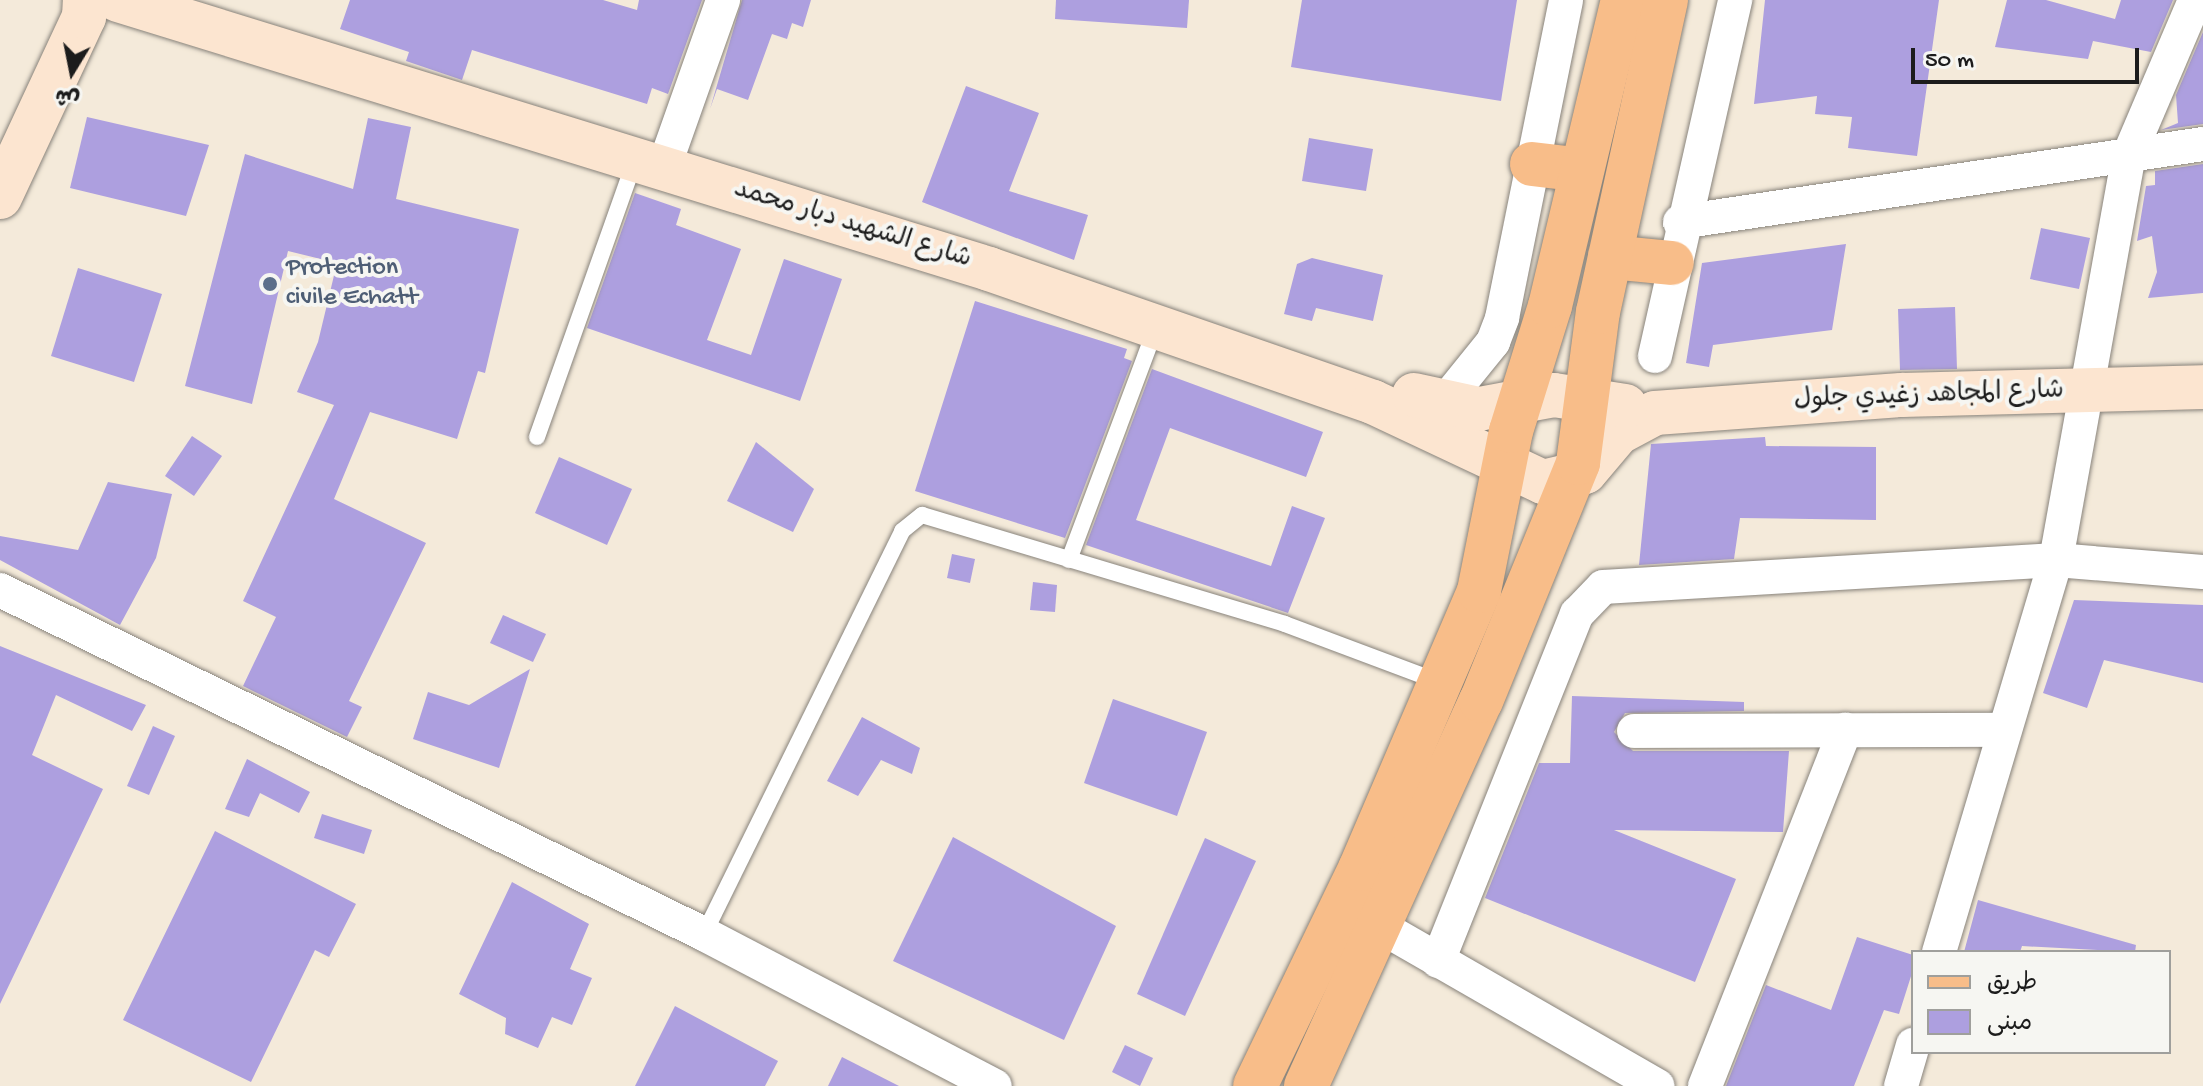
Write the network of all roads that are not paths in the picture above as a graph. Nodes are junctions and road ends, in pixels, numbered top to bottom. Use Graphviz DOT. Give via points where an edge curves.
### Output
graph roads {
  1 [pos="723,0"];
  2 [pos="1566,0"];
  3 [pos="1623,0"];
  4 [pos="1666,0"];
  5 [pos="1735,0"];
  6 [pos="2195,0"];
  7 [pos="185,1"];
  8 [pos="98,4"];
  9 [pos="2203,144"];
  10 [pos="653,154"];
  11 [pos="2129,155"];
  12 [pos="1532,164"];
  13 [pos="1582,170"];
  14 [pos="0,197"];
  15 [pos="1676,242"];
  16 [pos="1610,257"];
  17 [pos="1156,327"];
  18 [pos="1655,356"];
  19 [pos="1289,361"];
  20 [pos="2203,387"];
  21 [pos="2086,391"];
  22 [pos="1590,399"];
  23 [pos="1519,402"];
  24 [pos="1443,404"];
  25 [pos="1655,413"];
  26 [pos="537,437"];
  27 [pos="1504,466"];
  28 [pos="1571,479"];
  29 [pos="1069,560"];
  30 [pos="2056,560"];
  31 [pos="2203,572"];
  32 [pos="0,590"];
  33 [pos="1441,683"];
  34 [pos="1845,730"];
  35 [pos="2002,730"];
  36 [pos="1634,731"];
  37 [pos="1381,927"];
  38 [pos="704,934"];
  39 [pos="1940,950"];
  40 [pos="1438,961"];
  41 [pos="1911,1052"];
  42 [pos="995,1086"];
  43 [pos="1255,1086"];
  44 [pos="1306,1086"];
  45 [pos="1658,1086"];
  46 [pos="1705,1086"];
  47 [pos="1901,1086"];
  1 -- 10 [label="street"];
  2 -- 12 [label="street"];
  3 -- 13 [label="main road"];
  4 -- 16 [label="main road"];
  5 -- 15 [label="street"];
  6 -- 11 [label="street"];
  7 -- 10 [label="street, شارع الشهيد دبار محمد"];
  8 -- 10 [label="street, شارع الشهيد دبار محمد"];
  8 -- 14 [label="street"];
  9 -- 11 [label="street"];
  10 -- 17 [label="street, شارع الشهيد دبار محمد"];
  10 -- 19 [label="street, شارع الشهيد دبار محمد"];
  10 -- 26 [label="lane"];
  11 -- 15 [label="street"];
  11 -- 21 [label="street"];
  12 -- 13 [label="main road"];
  12 -- 24 [label="street" via="1502,318 1493,342"];
  13 -- 23 [label="main road"];
  15 -- 16 [label="main road"];
  15 -- 18 [label="street"];
  16 -- 22 [label="main road"];
  17 -- 19 [label="street, شارع الشهيد دبار محمد"];
  17 -- 29 [label="lane"];
  19 -- 24 [label="street, شارع الشهيد دبار محمد"];
  19 -- 27 [label="street, شارع الشهيد دبار محمد" via="1438,428"];
  20 -- 21 [label="street, شارع المجاهد زغيدي جلول"];
  21 -- 25 [label="street, شارع المجاهد زغيدي جلول"];
  21 -- 30 [label="street"];
  22 -- 23 [label="street, شارع الشهيد دبار محمد" via="1554,395"];
  22 -- 25 [label="street, شارع المجاهد زغيدي جلول"];
  22 -- 28 [label="main road"];
  23 -- 24 [label="street, شارع الشهيد دبار محمد" via="1479,409"];
  23 -- 27 [label="main road"];
  25 -- 28 [label="street, شارع المجاهد زغيدي جلول" via="1628,425"];
  27 -- 28 [label="street, شارع الشهيد دبار محمد" via="1543,482"];
  27 -- 33 [label="main road" via="1479,591"];
  28 -- 37 [label="main road"];
  29 -- 33 [label="lane" via="1285,624"];
  29 -- 38 [label="lane" via="942,517 909,519"];
  30 -- 31 [label="street"];
  30 -- 35 [label="street"];
  30 -- 40 [label="street" via="1592,594 1577,614"];
  32 -- 38 [label="street"];
  33 -- 43 [label="main road"];
  34 -- 35 [label="street"];
  34 -- 36 [label="street"];
  34 -- 46 [label="street"];
  35 -- 39 [label="street"];
  37 -- 40 [label="street"];
  37 -- 44 [label="main road"];
  38 -- 42 [label="street"];
  40 -- 45 [label="street"];
  41 -- 47 [label="street"];
}
